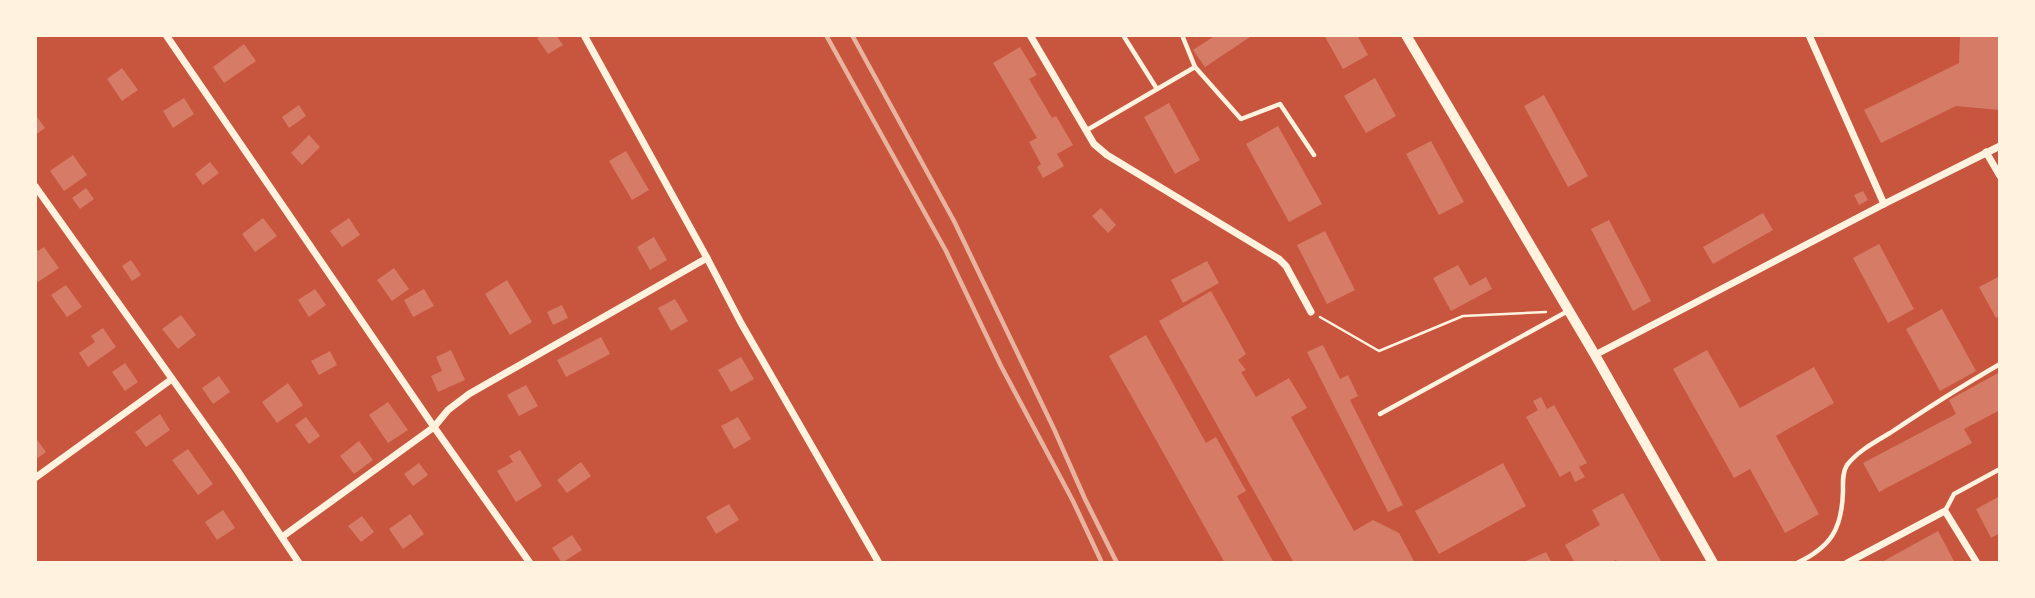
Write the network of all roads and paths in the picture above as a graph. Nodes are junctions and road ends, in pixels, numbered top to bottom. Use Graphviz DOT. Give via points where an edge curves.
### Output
graph roads {
  1 [pos="166,35"];
  2 [pos="584,35"];
  3 [pos="1030,35"];
  4 [pos="1123,35"];
  5 [pos="1182,35"];
  6 [pos="1406,35"];
  7 [pos="1809,35"];
  8 [pos="1195,67"];
  9 [pos="1157,89"];
  10 [pos="1086,131"];
  11 [pos="2000,146"];
  12 [pos="1986,152"];
  13 [pos="1314,155"];
  14 [pos="2000,176"];
  15 [pos="35,186"];
  16 [pos="1884,204"];
  17 [pos="707,258"];
  18 [pos="1569,310"];
  19 [pos="1311,312"];
  20 [pos="1595,355"];
  21 [pos="2000,365"];
  22 [pos="172,379"];
  23 [pos="1380,414"];
  24 [pos="434,427"];
  25 [pos="2000,469"];
  26 [pos="35,478"];
  27 [pos="1945,511"];
  28 [pos="282,537"];
  29 [pos="299,563"];
  30 [pos="530,563"];
  31 [pos="879,563"];
  32 [pos="1713,563"];
  33 [pos="1797,563"];
  34 [pos="1847,563"];
  35 [pos="1977,563"];
  1 -- 24 [label="street"];
  2 -- 17 [label="street"];
  3 -- 10 [label="street"];
  4 -- 9 [label="lane"];
  5 -- 8 [label="lane"];
  6 -- 18 [label="street"];
  7 -- 16 [label="street"];
  8 -- 9 [label="lane"];
  8 -- 13 [label="lane" via="1241,119 1280,104"];
  9 -- 10 [label="lane"];
  10 -- 19 [label="street" via="1107,155 1279,259"];
  11 -- 12 [label="street"];
  12 -- 14 [label="street"];
  12 -- 16 [label="street"];
  15 -- 22 [label="street"];
  16 -- 20 [label="street"];
  17 -- 24 [label="street" via="469,394"];
  17 -- 31 [label="street"];
  18 -- 19 [label="path" via="1463,316 1379,351"];
  18 -- 20 [label="street"];
  18 -- 23 [label="lane"];
  20 -- 32 [label="street"];
  21 -- 33 [label="lane" via="1856,456 1844,472 1842,513 1836,530 1823,548"];
  22 -- 26 [label="street"];
  22 -- 28 [label="street"];
  24 -- 28 [label="street"];
  24 -- 30 [label="street"];
  25 -- 27 [label="lane" via="1954,494"];
  27 -- 34 [label="street"];
  27 -- 35 [label="street"];
  28 -- 29 [label="street"];
}
